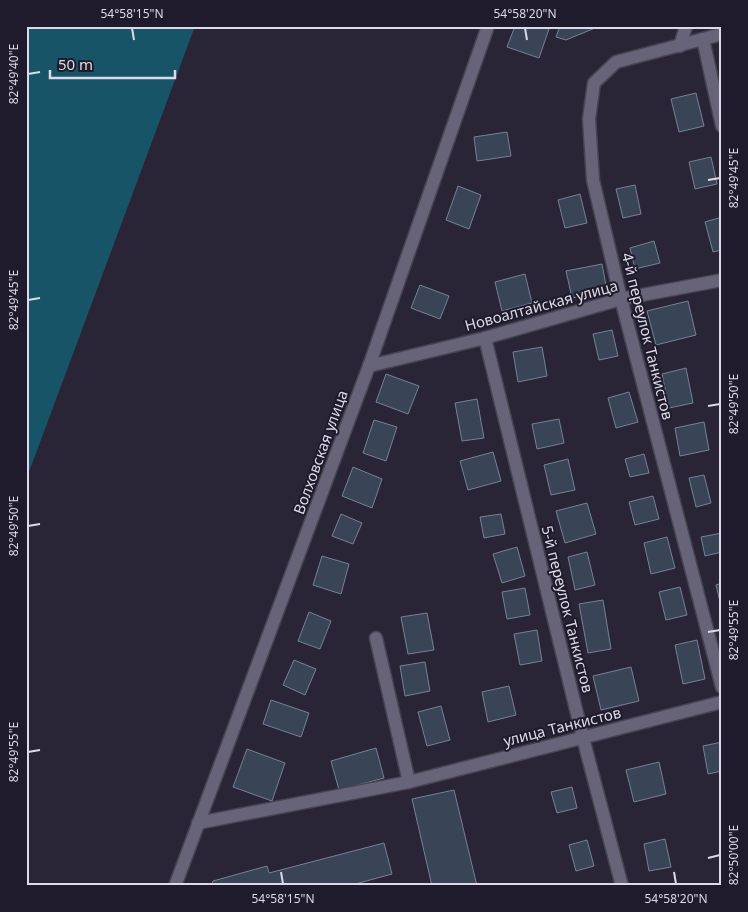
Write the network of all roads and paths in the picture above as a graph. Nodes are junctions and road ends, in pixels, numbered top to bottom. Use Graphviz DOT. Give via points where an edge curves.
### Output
graph roads {
  1 [pos="488,26"];
  2 [pos="686,26"];
  3 [pos="722,34"];
  4 [pos="703,38"];
  5 [pos="680,46"];
  6 [pos="722,126"];
  7 [pos="722,280"];
  8 [pos="621,299"];
  9 [pos="485,338"];
  10 [pos="369,366"];
  11 [pos="376,638"];
  12 [pos="722,686"];
  13 [pos="722,702"];
  14 [pos="582,738"];
  15 [pos="410,782"];
  16 [pos="198,822"];
  17 [pos="175,886"];
  18 [pos="622,886"];
  1 -- 10 [label="street, Волховская улица"];
  2 -- 5 [label="street"];
  3 -- 4 [label="street, 4-й переулок Танкистов"];
  4 -- 5 [label="street, 4-й переулок Танкистов"];
  4 -- 6 [label="street"];
  5 -- 8 [label="street, 4-й переулок Танкистов" via="616,62 594,83 589,119 593,180"];
  7 -- 8 [label="street, Новоалтайская улица"];
  8 -- 9 [label="street, Новоалтайская улица"];
  8 -- 12 [label="street, 4-й переулок Танкистов"];
  9 -- 10 [label="street, Новоалтайская улица"];
  9 -- 14 [label="street, 5-й переулок Танкистов"];
  10 -- 16 [label="street, Волховская улица"];
  11 -- 15 [label="street"];
  13 -- 14 [label="street, улица Танкистов"];
  14 -- 15 [label="street, улица Танкистов"];
  14 -- 18 [label="street, 5-й переулок Танкистов"];
  15 -- 16 [label="street, улица Танкистов"];
  16 -- 17 [label="street, Волховская улица"];
}
